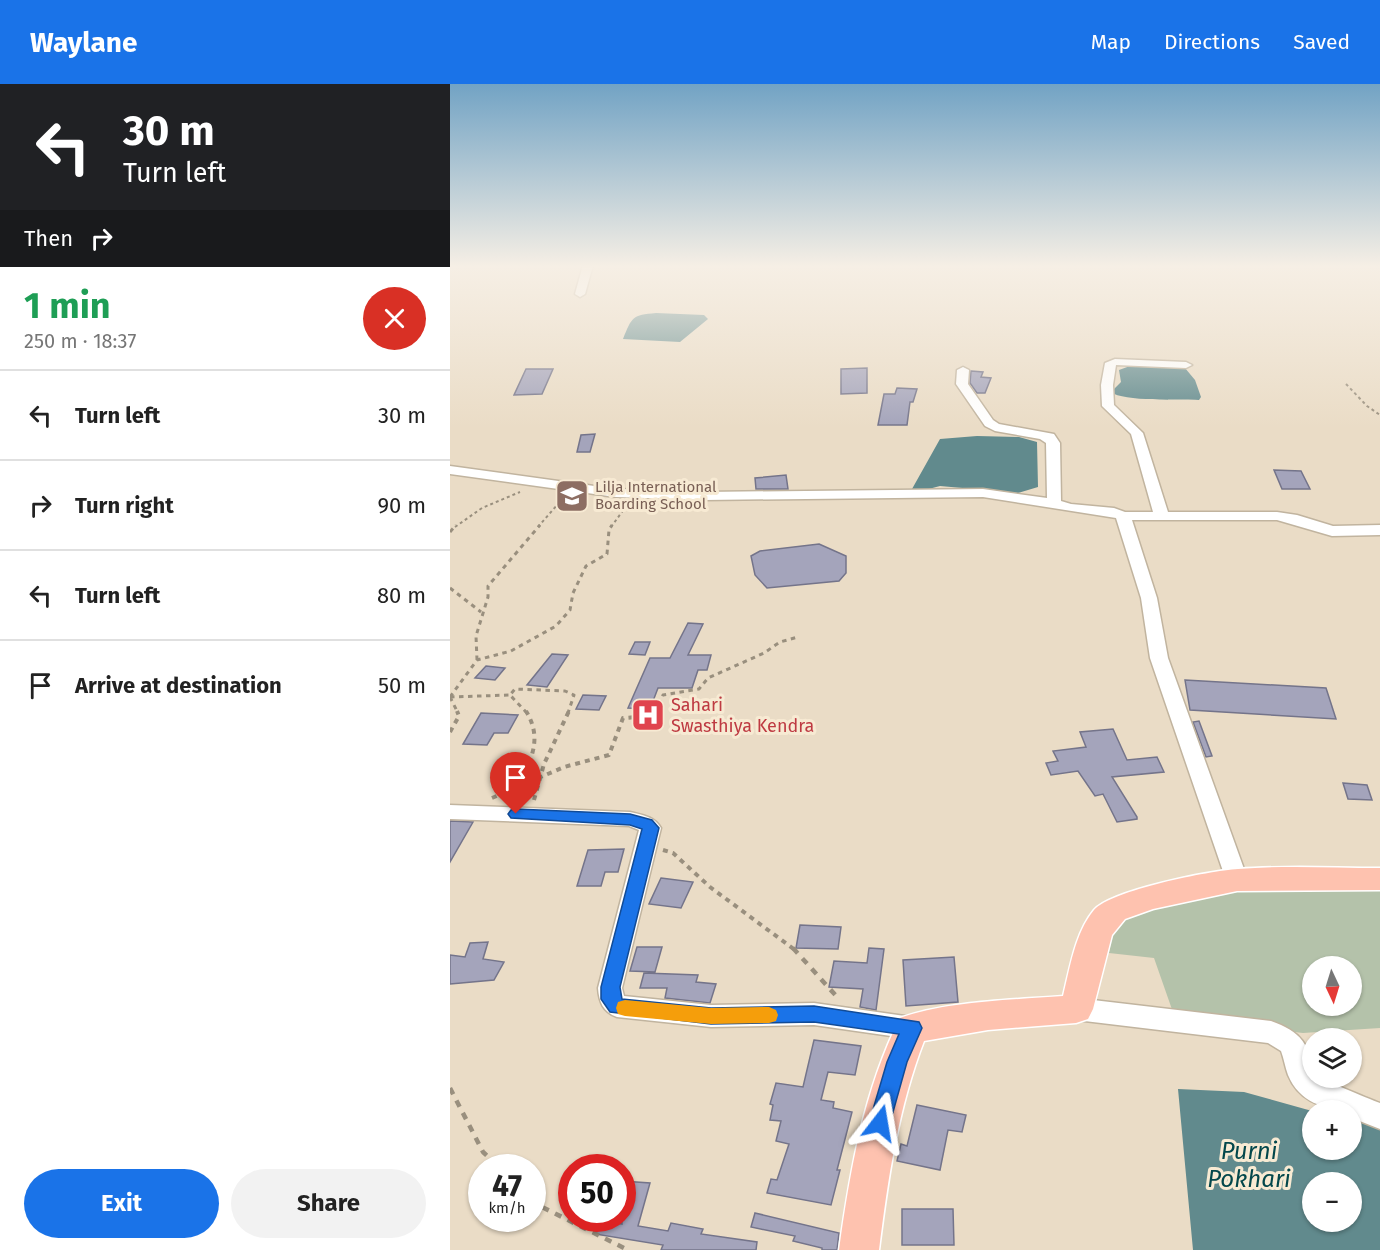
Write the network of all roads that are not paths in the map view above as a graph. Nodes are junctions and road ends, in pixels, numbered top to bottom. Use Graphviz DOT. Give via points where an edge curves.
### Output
graph roads {
  1 [pos="1186,365"];
  2 [pos="963,370"];
  3 [pos="450,470"];
  4 [pos="1054,503"];
  5 [pos="1123,516"];
  6 [pos="1162,516"];
  7 [pos="1380,530"];
  8 [pos="457,812"];
  9 [pos="1380,879"];
  10 [pos="1237,880"];
  11 [pos="1076,1009"];
  12 [pos="912,1028"];
  13 [pos="1380,1116"];
  14 [pos="859,1250"];
  1 -- 6 [label="street" via="1115,362 1107,384 1108,406 1137,433"];
  2 -- 4 [label="street" via="960,380 989,423 1049,437 1053,442"];
  3 -- 4 [label="street" via="657,494 983,493"];
  4 -- 5 [label="street"];
  5 -- 6 [label="street"];
  5 -- 10 [label="street" via="1149,598 1159,658"];
  6 -- 7 [label="street" via="1277,516 1332,531"];
  8 -- 12 [label="street" via="639,822 650,828 610,987 611,999 620,1007 711,1016 814,1014"];
  9 -- 10 [label="main road"];
  10 -- 11 [label="main road" via="1148,898 1114,911 1096,934"];
  11 -- 12 [label="main road" via="988,1016"];
  11 -- 13 [label="street" via="1284,1036 1293,1044 1309,1085"];
  12 -- 14 [label="main road" via="885,1100"];
}
